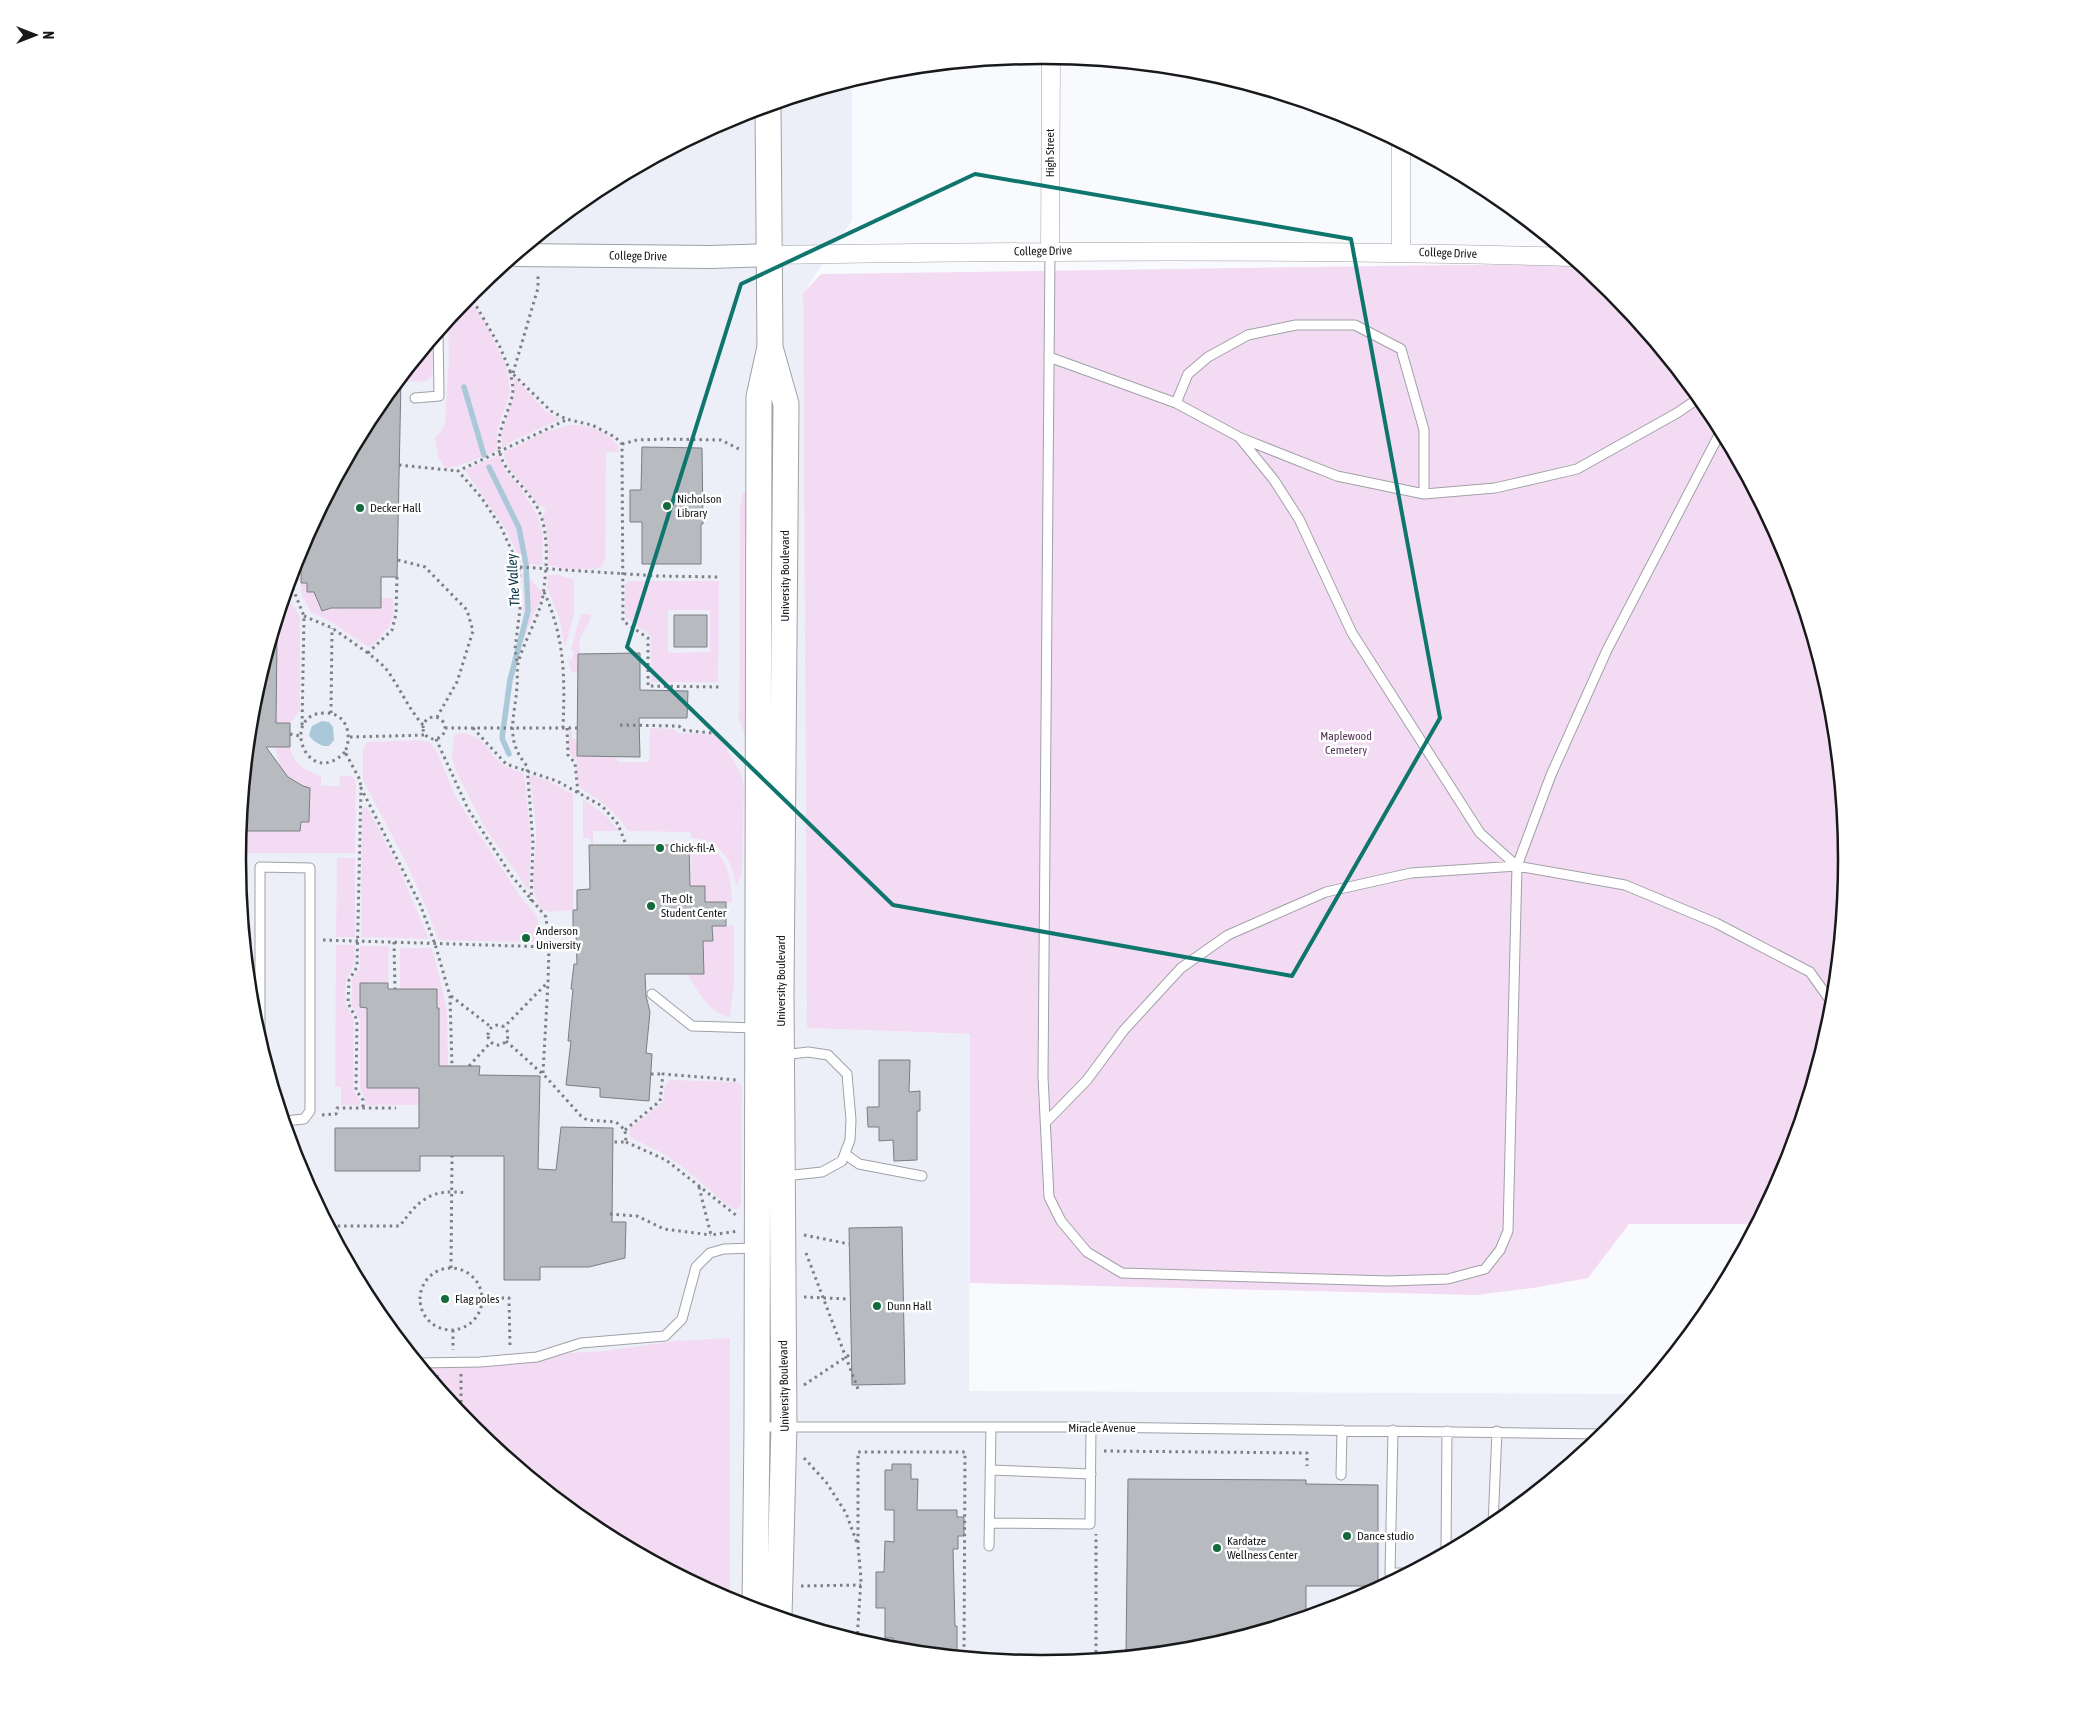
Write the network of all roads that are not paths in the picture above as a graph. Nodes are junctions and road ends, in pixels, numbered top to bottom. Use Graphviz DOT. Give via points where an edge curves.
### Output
graph roads {
  1 [pos="1051,64"];
  2 [pos="768,113"];
  3 [pos="1401,150"];
  4 [pos="1050,250"];
  5 [pos="1401,252"];
  6 [pos="526,254"];
  7 [pos="770,256"];
  8 [pos="1562,257"];
  9 [pos="438,342"];
  10 [pos="770,347"];
  11 [pos="1049,356"];
  12 [pos="415,398"];
  13 [pos="1693,402"];
  14 [pos="1176,403"];
  15 [pos="1239,437"];
  16 [pos="1717,439"];
  17 [pos="751,460"];
  18 [pos="786,468"];
  19 [pos="1424,494"];
  20 [pos="1517,866"];
  21 [pos="652,994"];
  22 [pos="1826,994"];
  23 [pos="260,1003"];
  24 [pos="758,1028"];
  25 [pos="770,1056"];
  26 [pos="290,1120"];
  27 [pos="1046,1122"];
  28 [pos="845,1154"];
  29 [pos="781,1176"];
  30 [pos="922,1176"];
  31 [pos="751,1239"];
  32 [pos="427,1363"];
  33 [pos="784,1426"];
  34 [pos="758,1427"];
  35 [pos="991,1427"];
  36 [pos="1091,1428"];
  37 [pos="1342,1430"];
  38 [pos="1393,1430"];
  39 [pos="1447,1431"];
  40 [pos="1497,1431"];
  41 [pos="1593,1434"];
  42 [pos="990,1470"];
  43 [pos="1091,1474"];
  44 [pos="1341,1475"];
  45 [pos="1493,1514"];
  46 [pos="990,1523"];
  47 [pos="1446,1545"];
  48 [pos="989,1546"];
  49 [pos="1394,1573"];
  50 [pos="754,1601"];
  51 [pos="779,1610"];
  1 -- 4 [label="street, High Street"];
  2 -- 7 [label="main road, University Boulevard"];
  3 -- 5 [label="street"];
  4 -- 5 [label="street, College Drive"];
  4 -- 7 [label="street, College Drive"];
  4 -- 11 [label="lane"];
  5 -- 8 [label="street, College Drive"];
  6 -- 7 [label="street, College Drive"];
  7 -- 10 [label="main road, University Boulevard"];
  9 -- 12 [label="lane" via="438,396"];
  10 -- 17 [label="main road, University Boulevard" via="759,397"];
  10 -- 18 [label="main road, University Boulevard" via="786,404"];
  11 -- 14 [label="lane"];
  11 -- 27 [label="lane" via="1043,1077"];
  13 -- 19 [label="lane" via="1578,469 1495,488"];
  14 -- 15 [label="lane"];
  14 -- 19 [label="lane" via="1188,374 1208,357 1248,335 1296,325 1355,325 1401,349 1424,430"];
  15 -- 19 [label="lane" via="1337,476"];
  15 -- 20 [label="lane" via="1274,480 1299,519 1352,633 1480,833"];
  16 -- 20 [label="lane" via="1607,650 1551,775"];
  17 -- 18 [label="street"];
  17 -- 24 [label="main road, University Boulevard"];
  18 -- 25 [label="main road, University Boulevard"];
  20 -- 22 [label="lane" via="1625,885 1716,923 1810,972"];
  20 -- 27 [label="lane" via="1411,873 1326,892 1228,935 1181,968 1124,1030 1087,1080"];
  20 -- 27 [label="lane" via="1508,1231 1500,1250 1485,1269 1448,1279 1389,1281 1122,1273 1088,1252 1061,1221 1050,1197"];
  21 -- 24 [label="lane" via="692,1026"];
  23 -- 26 [label="lane" via="260,867 310,868 310,1111 304,1119"];
  24 -- 25 [label="main road, University Boulevard"];
  25 -- 28 [label="lane" via="808,1052 828,1056 848,1074 851,1120"];
  25 -- 29 [label="main road, University Boulevard"];
  25 -- 31 [label="main road, University Boulevard"];
  28 -- 29 [label="lane" via="842,1162 822,1172"];
  28 -- 30 [label="lane" via="859,1164"];
  29 -- 33 [label="main road, University Boulevard"];
  31 -- 32 [label="lane" via="710,1253 696,1267 682,1319 665,1336 581,1343 537,1357"];
  31 -- 34 [label="main road, University Boulevard"];
  33 -- 34 [label="lane, Miracle Avenue"];
  33 -- 35 [label="lane, Miracle Avenue"];
  33 -- 51 [label="main road, University Boulevard"];
  34 -- 50 [label="main road, University Boulevard"];
  35 -- 36 [label="lane, Miracle Avenue"];
  35 -- 42 [label="lane"];
  36 -- 37 [label="lane, Miracle Avenue"];
  36 -- 43 [label="lane"];
  37 -- 38 [label="lane, Miracle Avenue"];
  37 -- 44 [label="lane"];
  38 -- 39 [label="lane, Miracle Avenue"];
  38 -- 49 [label="lane" via="1390,1573"];
  39 -- 40 [label="lane, Miracle Avenue"];
  39 -- 47 [label="lane"];
  40 -- 41 [label="lane, Miracle Avenue"];
  40 -- 45 [label="lane"];
  42 -- 43 [label="lane"];
  42 -- 46 [label="lane"];
  43 -- 46 [label="lane" via="1090,1524"];
  46 -- 48 [label="lane"];
}
